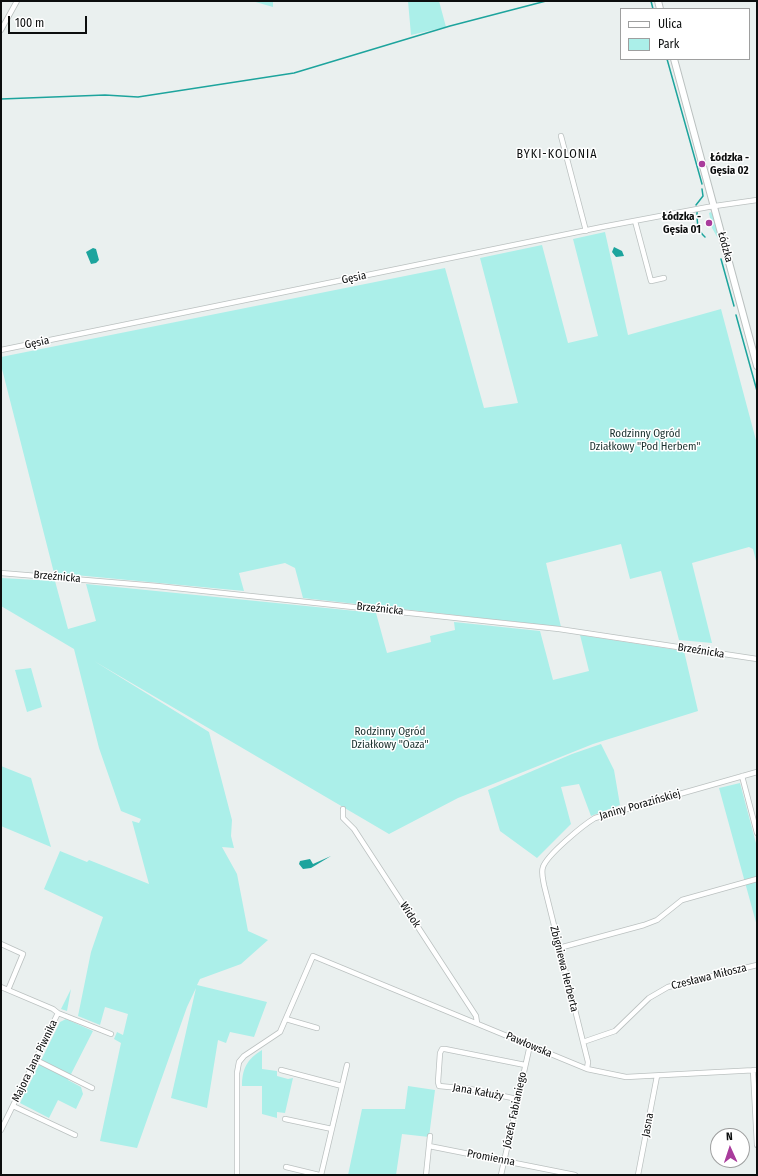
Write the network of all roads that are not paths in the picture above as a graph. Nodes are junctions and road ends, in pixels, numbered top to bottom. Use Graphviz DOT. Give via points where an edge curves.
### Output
graph roads {
  1 [pos="17,1"];
  2 [pos="1,30"];
  3 [pos="674,60"];
  4 [pos="561,136"];
  5 [pos="757,200"];
  6 [pos="711,207"];
  7 [pos="635,221"];
  8 [pos="586,231"];
  9 [pos="664,278"];
  10 [pos="1,350"];
  11 [pos="757,366"];
  12 [pos="1,573"];
  13 [pos="757,660"];
  14 [pos="757,772"];
  15 [pos="742,776"];
  16 [pos="343,809"];
  17 [pos="757,833"];
  18 [pos="542,869"];
  19 [pos="757,879"];
  20 [pos="1,944"];
  21 [pos="559,948"];
  22 [pos="757,965"];
  23 [pos="1,987"];
  24 [pos="8,990"];
  25 [pos="58,1013"];
  26 [pos="286,1019"];
  27 [pos="477,1023"];
  28 [pos="317,1028"];
  29 [pos="111,1034"];
  30 [pos="583,1042"];
  31 [pos="530,1045"];
  32 [pos="36,1060"];
  33 [pos="347,1065"];
  34 [pos="524,1065"];
  35 [pos="587,1069"];
  36 [pos="281,1070"];
  37 [pos="755,1070"];
  38 [pos="657,1076"];
  39 [pos="342,1086"];
  40 [pos="92,1088"];
  41 [pos="517,1099"];
  42 [pos="13,1106"];
  43 [pos="285,1120"];
  44 [pos="332,1129"];
  45 [pos="1,1130"];
  46 [pos="75,1135"];
  47 [pos="430,1136"];
  48 [pos="757,1145"];
  49 [pos="429,1146"];
  50 [pos="504,1161"];
  51 [pos="286,1167"];
  52 [pos="569,1174"];
  53 [pos="238,1175"];
  54 [pos="320,1175"];
  55 [pos="426,1175"];
  56 [pos="501,1175"];
  57 [pos="575,1175"];
  58 [pos="638,1175"];
  1 -- 2 [label="street"];
  3 -- 6 [label="main road, Łódzka"];
  4 -- 8 [label="street"];
  5 -- 6 [label="street, Gęsia"];
  6 -- 7 [label="street, Gęsia"];
  6 -- 11 [label="main road, Łódzka"];
  7 -- 8 [label="street, Gęsia"];
  7 -- 9 [label="street" via="651,281"];
  8 -- 10 [label="street, Gęsia"];
  12 -- 13 [label="street, Brzeźnicka" via="144,585 559,629"];
  14 -- 15 [label="street, Janiny Porazińskiej"];
  15 -- 17 [label="street"];
  15 -- 18 [label="street, Janiny Porazińskiej" via="595,818 576,831 547,860"];
  16 -- 27 [label="street, Widok" via="343,818 354,829 476,1016"];
  18 -- 21 [label="street, Zbigniewa Herberta"];
  19 -- 21 [label="street" via="682,900 650,923"];
  20 -- 24 [label="street" via="24,954"];
  21 -- 30 [label="street, Zbigniewa Herberta"];
  22 -- 30 [label="street, Czesława Miłosza" via="668,987 649,998 615,1031"];
  23 -- 24 [label="street"];
  24 -- 25 [label="street"];
  25 -- 29 [label="street"];
  25 -- 32 [label="street, Majora Jana Piwnika"];
  26 -- 27 [label="street, Pawłowska" via="313,956"];
  26 -- 28 [label="street"];
  26 -- 53 [label="street" via="280,1032 239,1062"];
  27 -- 31 [label="street, Pawłowska"];
  30 -- 35 [label="street, Zbigniewa Herberta"];
  31 -- 34 [label="street, Józefa Fabianiego"];
  31 -- 35 [label="street, Pawłowska"];
  32 -- 40 [label="street"];
  32 -- 42 [label="street, Majora Jana Piwnika"];
  33 -- 39 [label="street"];
  34 -- 41 [label="street, Józefa Fabianiego"];
  34 -- 41 [label="street, Jana Kałuży" via="444,1049 440,1053 439,1086 470,1089"];
  35 -- 38 [label="street, Pawłowska" via="626,1077"];
  36 -- 39 [label="street"];
  37 -- 38 [label="street, Pawłowska"];
  37 -- 48 [label="street"];
  38 -- 58 [label="street, Jasna"];
  39 -- 44 [label="street"];
  41 -- 50 [label="street, Józefa Fabianiego"];
  42 -- 45 [label="street, Majora Jana Piwnika"];
  42 -- 46 [label="street"];
  43 -- 44 [label="street"];
  44 -- 54 [label="street"];
  47 -- 49 [label="street"];
  49 -- 50 [label="street, Promienna"];
  49 -- 55 [label="street"];
  50 -- 52 [label="street, Promienna"];
  50 -- 56 [label="street, Józefa Fabianiego"];
  51 -- 54 [label="street"];
  52 -- 57 [label="street, Promienna"];
}
